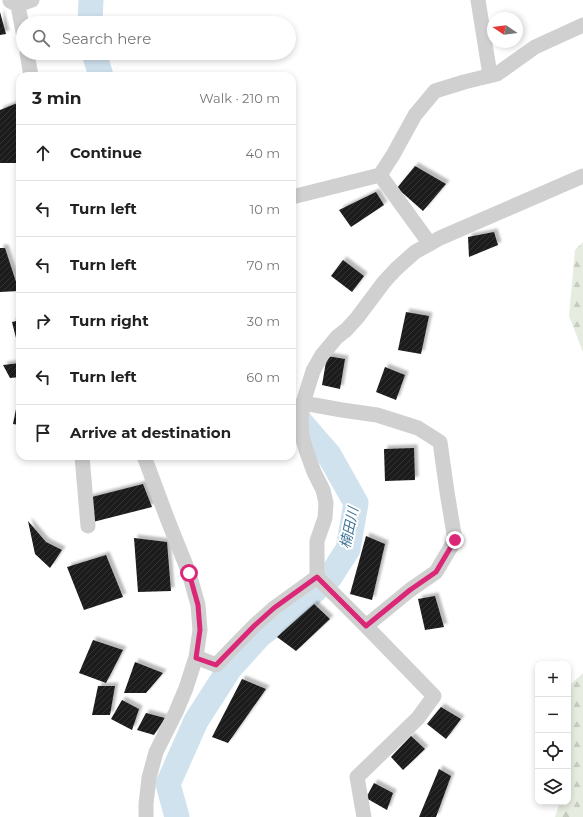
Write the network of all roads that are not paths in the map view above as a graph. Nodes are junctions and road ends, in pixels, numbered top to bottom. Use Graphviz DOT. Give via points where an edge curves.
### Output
graph roads {
  1 [pos="32,0"];
  2 [pos="478,0"];
  3 [pos="14,2"];
  4 [pos="18,16"];
  5 [pos="583,25"];
  6 [pos="28,60"];
  7 [pos="30,72"];
  8 [pos="490,76"];
  9 [pos="380,175"];
  10 [pos="583,176"];
  11 [pos="296,196"];
  12 [pos="430,244"];
  13 [pos="303,403"];
  14 [pos="82,460"];
  15 [pos="145,460"];
  16 [pos="88,526"];
  17 [pos="322,583"];
  18 [pos="366,626"];
  19 [pos="196,658"];
  20 [pos="146,817"];
  21 [pos="364,817"];
  1 -- 3 [label="street"];
  2 -- 8 [label="street"];
  3 -- 4 [label="street"];
  5 -- 8 [label="street" via="535,47 497,74"];
  6 -- 7 [label="street"];
  8 -- 9 [label="street" via="435,91 415,115"];
  9 -- 11 [label="street"];
  9 -- 12 [label="street"];
  10 -- 12 [label="street"];
  12 -- 13 [label="street" via="396,269 357,318 322,355 312,371"];
  13 -- 17 [label="street" via="302,436 326,503 325,518 317,541"];
  13 -- 18 [label="street" via="377,415 418,428 440,442 455,540 436,572"];
  14 -- 16 [label="street"];
  15 -- 19 [label="street" via="189,573 198,605 200,630"];
  17 -- 18 [label="street"];
  17 -- 19 [label="street" via="274,608 216,665"];
  18 -- 21 [label="street" via="434,696 418,718 357,777"];
  19 -- 20 [label="street" via="176,712 156,752 149,778"];
}
